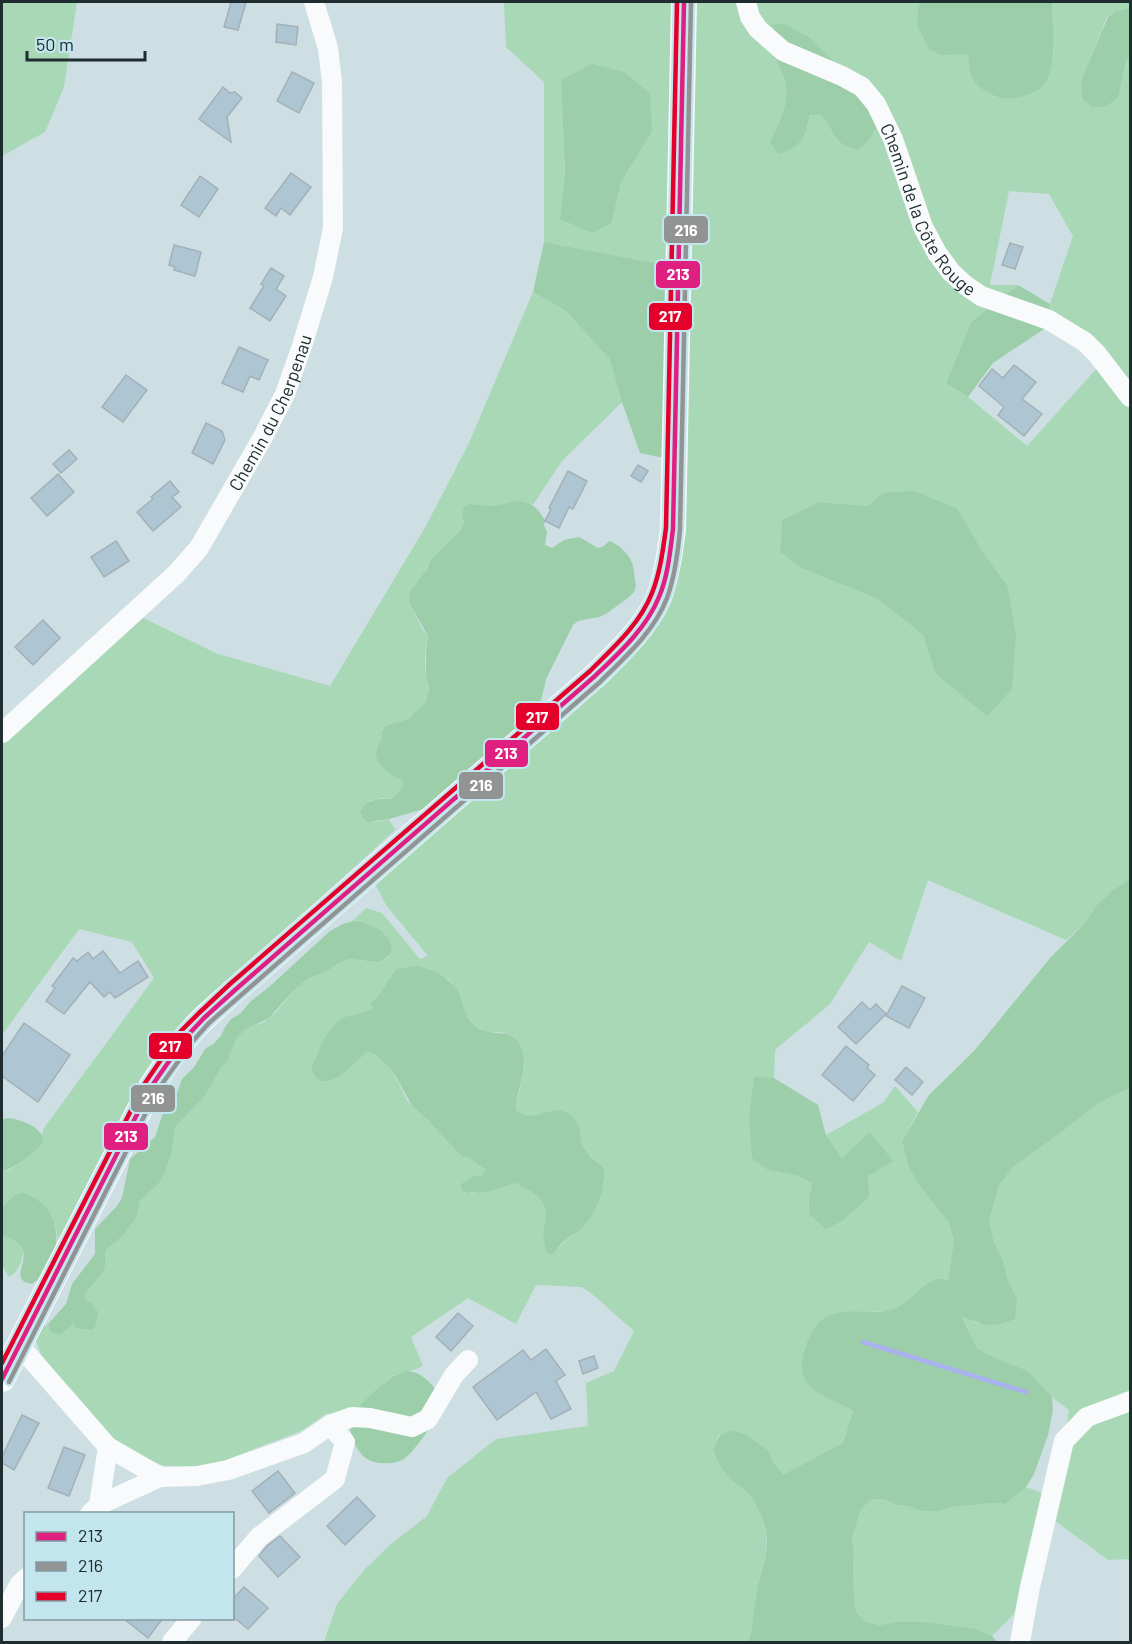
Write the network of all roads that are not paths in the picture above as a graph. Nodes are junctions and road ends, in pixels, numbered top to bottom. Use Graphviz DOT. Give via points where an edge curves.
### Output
graph roads {
  1 [pos="314,2"];
  2 [pos="684,2"];
  3 [pos="746,2"];
  4 [pos="1131,397"];
  5 [pos="2,733"];
  6 [pos="19,1345"];
  7 [pos="468,1360"];
  8 [pos="2,1379"];
  9 [pos="1131,1401"];
  10 [pos="330,1425"];
  11 [pos="108,1447"];
  12 [pos="160,1477"];
  13 [pos="94,1509"];
  14 [pos="234,1567"];
  15 [pos="24,1580"];
  16 [pos="2,1618"];
  17 [pos="190,1620"];
  18 [pos="172,1642"];
  19 [pos="1020,1642"];
  1 -- 5 [label="street, Chemin du Cherpenau" via="328,48 332,83 333,228 323,277 285,394 199,548 176,574"];
  2 -- 6 [label="main road" via="673,529 658,597 644,622 595,676 235,990 186,1038 151,1087"];
  3 -- 4 [label="street, Chemin de la Côte Rouge" via="758,29 783,51 862,87 876,104 893,139 923,227 951,272 981,296 1049,320 1085,342"];
  6 -- 8 [label="main road"];
  6 -- 11 [label="street"];
  7 -- 10 [label="street" via="454,1375 428,1419 412,1427 361,1417"];
  9 -- 19 [label="street" via="1087,1417 1064,1441"];
  10 -- 12 [label="street" via="304,1443 228,1470"];
  10 -- 14 [label="street" via="345,1442 335,1479 259,1536"];
  11 -- 12 [label="street"];
  11 -- 13 [label="street"];
  12 -- 13 [label="street"];
  15 -- 16 [label="street"];
  17 -- 18 [label="street"];
}
